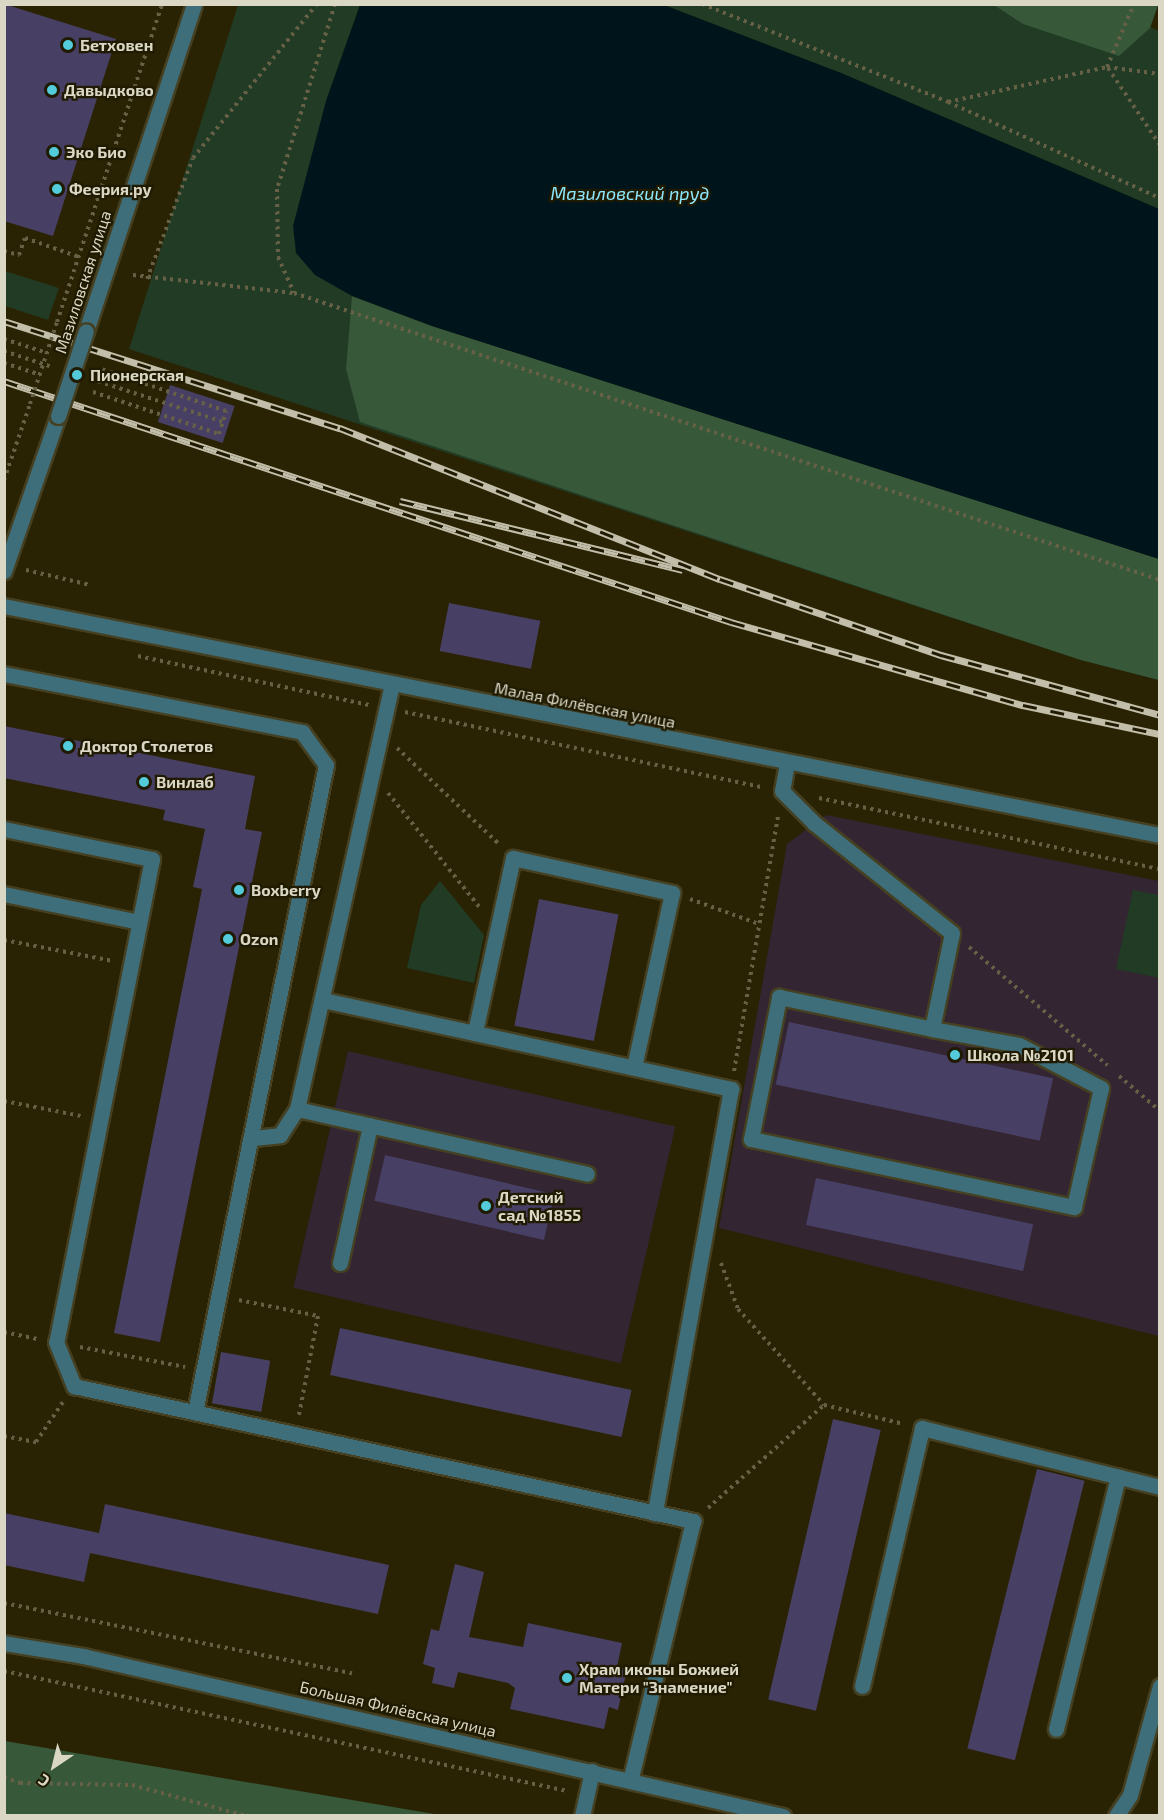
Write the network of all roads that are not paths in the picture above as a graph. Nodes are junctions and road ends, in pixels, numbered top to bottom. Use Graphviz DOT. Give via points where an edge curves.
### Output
graph roads {
  1 [pos="194,4"];
  2 [pos="5,568"];
  3 [pos="4,606"];
  4 [pos="4,674"];
  5 [pos="392,685"];
  6 [pos="787,763"];
  7 [pos="4,829"];
  8 [pos="1160,835"];
  9 [pos="4,894"];
  10 [pos="139,922"];
  11 [pos="323,1000"];
  12 [pos="932,1029"];
  13 [pos="475,1032"];
  14 [pos="634,1067"];
  15 [pos="297,1109"];
  16 [pos="370,1125"];
  17 [pos="253,1138"];
  18 [pos="587,1174"];
  19 [pos="340,1263"];
  20 [pos="195,1412"];
  21 [pos="1118,1476"];
  22 [pos="1160,1487"];
  23 [pos="655,1513"];
  24 [pos="4,1643"];
  25 [pos="862,1686"];
  26 [pos="1160,1686"];
  27 [pos="1056,1729"];
  28 [pos="592,1771"];
  29 [pos="631,1779"];
  30 [pos="582,1815"];
  31 [pos="783,1815"];
  32 [pos="1116,1815"];
  1 -- 2 [label="street, Мазиловская улица, bridge"];
  3 -- 5 [label="street, Малая Филёвская улица"];
  4 -- 17 [label="street" via="302,732 326,765"];
  5 -- 6 [label="street, Малая Филёвская улица"];
  5 -- 11 [label="street"];
  6 -- 8 [label="street, Малая Филёвская улица"];
  6 -- 12 [label="street" via="782,791 814,823 952,933"];
  7 -- 10 [label="street" via="152,859"];
  9 -- 10 [label="street"];
  10 -- 20 [label="street" via="56,1342 74,1386"];
  11 -- 13 [label="street"];
  11 -- 15 [label="street"];
  12 -- 12 [label="street" via="1019,1045 1101,1088 1074,1207 751,1138 779,997"];
  13 -- 14 [label="street"];
  13 -- 14 [label="street" via="513,858 672,893"];
  14 -- 23 [label="street" via="731,1089"];
  15 -- 16 [label="street"];
  15 -- 17 [label="street" via="280,1135"];
  16 -- 18 [label="street"];
  16 -- 19 [label="street"];
  17 -- 20 [label="street"];
  20 -- 23 [label="street"];
  21 -- 22 [label="street"];
  21 -- 25 [label="street" via="922,1428"];
  21 -- 27 [label="street"];
  23 -- 29 [label="street" via="693,1521"];
  24 -- 28 [label="street, Большая Филёвская улица" via="84,1656"];
  26 -- 32 [label="street" via="1130,1795"];
  28 -- 29 [label="street, Большая Филёвская улица"];
  28 -- 30 [label="street"];
  29 -- 31 [label="street, Большая Филёвская улица"];
}
